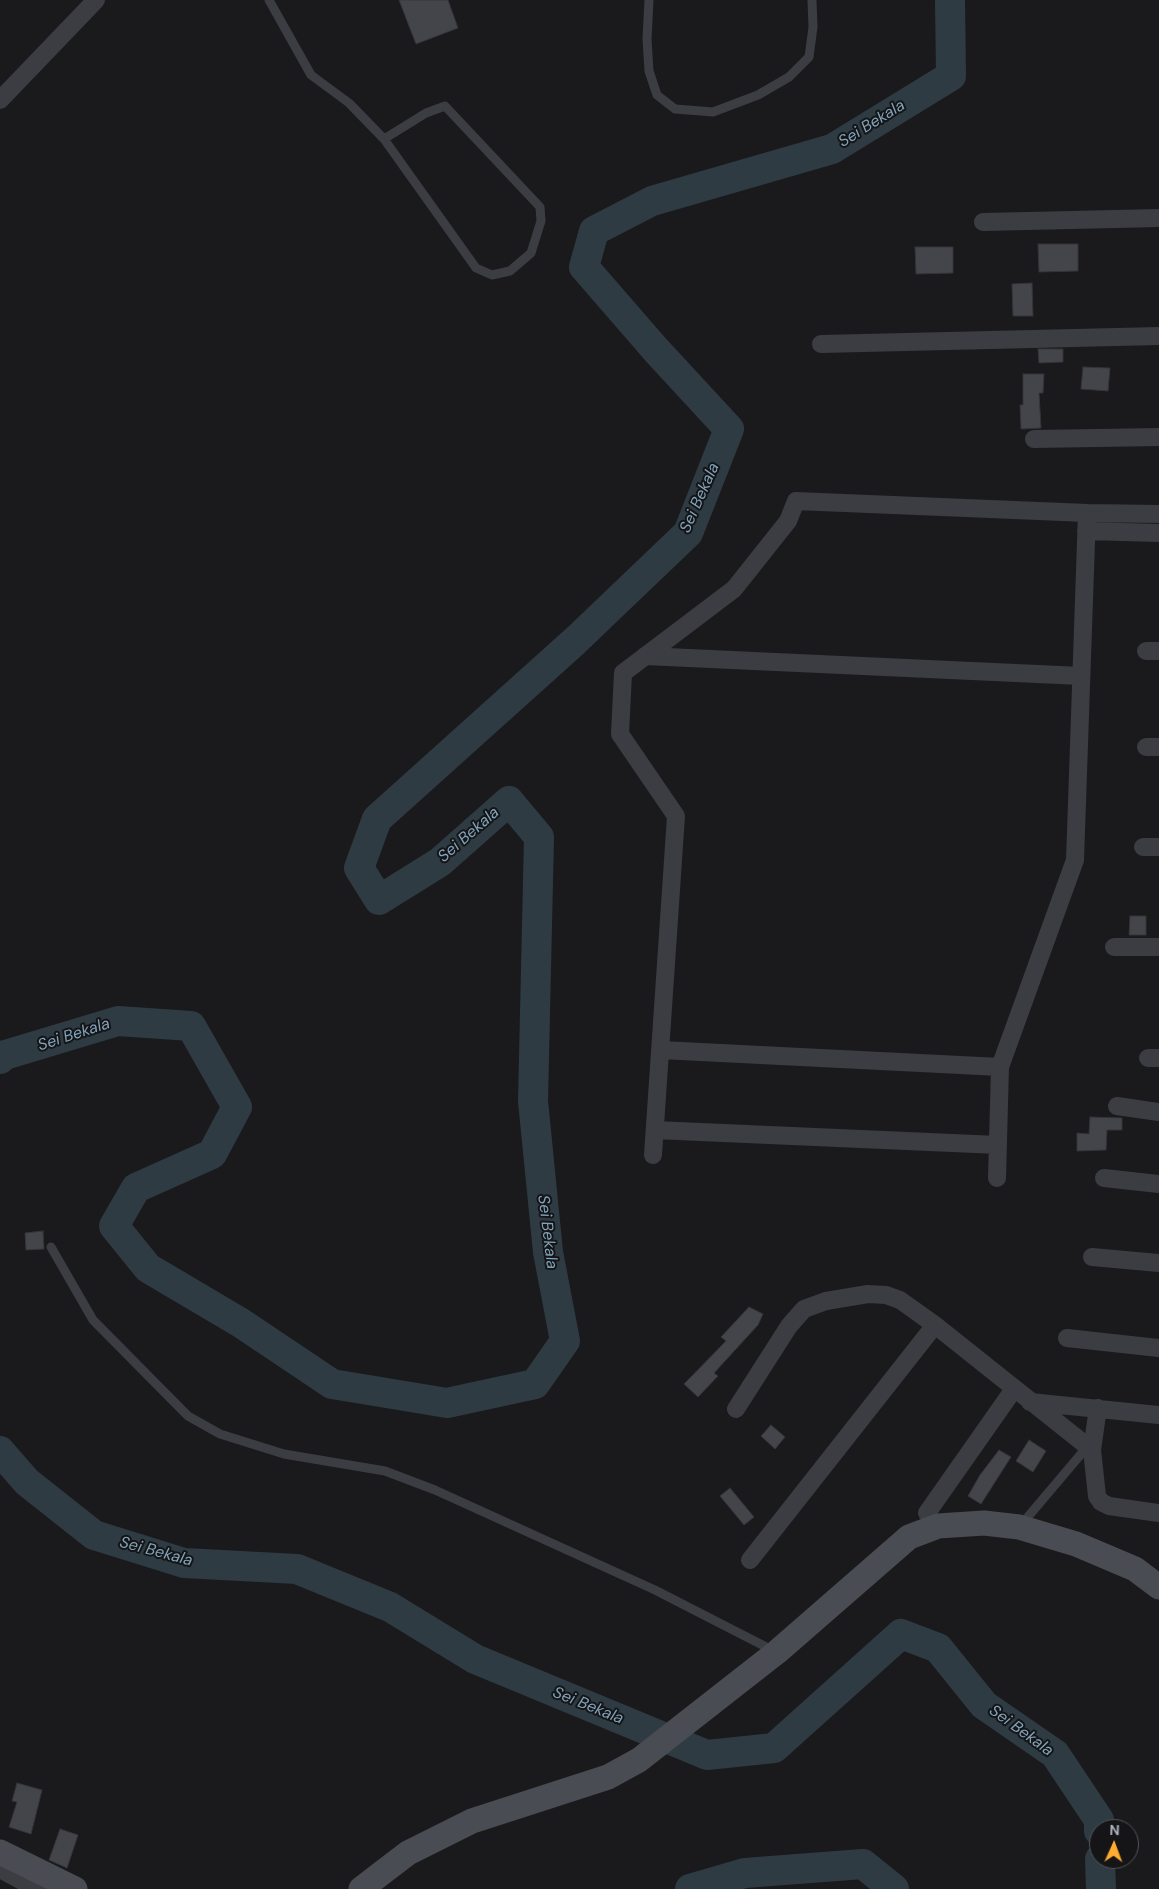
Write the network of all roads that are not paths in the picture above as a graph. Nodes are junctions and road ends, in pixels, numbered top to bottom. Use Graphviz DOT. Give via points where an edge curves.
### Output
graph roads {
  1 [pos="96,0"];
  2 [pos="269,0"];
  3 [pos="649,0"];
  4 [pos="812,0"];
  5 [pos="0,100"];
  6 [pos="384,139"];
  7 [pos="1159,218"];
  8 [pos="983,222"];
  9 [pos="1159,336"];
  10 [pos="821,344"];
  11 [pos="1159,437"];
  12 [pos="1034,439"];
  13 [pos="1087,514"];
  14 [pos="1159,514"];
  15 [pos="1086,531"];
  16 [pos="1159,533"];
  17 [pos="645,656"];
  18 [pos="1081,676"];
  19 [pos="1114,947"];
  20 [pos="1159,947"];
  21 [pos="661,1050"];
  22 [pos="1000,1067"];
  23 [pos="1117,1106"];
  24 [pos="1159,1112"];
  25 [pos="655,1130"];
  26 [pos="998,1145"];
  27 [pos="653,1155"];
  28 [pos="997,1178"];
  29 [pos="1104,1178"];
  30 [pos="1159,1184"];
  31 [pos="51,1247"];
  32 [pos="1092,1257"];
  33 [pos="1159,1264"];
  34 [pos="935,1325"];
  35 [pos="1067,1338"];
  36 [pos="1159,1348"];
  37 [pos="1014,1389"];
  38 [pos="1030,1402"];
  39 [pos="1098,1408"];
  40 [pos="736,1409"];
  41 [pos="1159,1415"];
  42 [pos="1089,1449"];
  43 [pos="1159,1512"];
  44 [pos="927,1513"];
  45 [pos="1019,1527"];
  46 [pos="750,1560"];
  47 [pos="1159,1587"];
  48 [pos="777,1652"];
  49 [pos="0,1852"];
  50 [pos="0,1869"];
  51 [pos="365,1888"];
  52 [pos="37,1889"];
  53 [pos="75,1889"];
  1 -- 5 [label="street"];
  2 -- 6 [label="lane" via="311,75 349,103"];
  3 -- 4 [label="lane" via="647,39 650,71 657,96 675,110 713,112 758,96 789,78 809,57 814,27"];
  6 -- 6 [label="lane" via="476,268 492,275 510,271 531,253 541,222 540,207 446,106 426,113"];
  7 -- 8 [label="street"];
  9 -- 10 [label="street"];
  11 -- 12 [label="street"];
  13 -- 14 [label="street"];
  13 -- 15 [label="street"];
  13 -- 17 [label="street" via="796,501 788,521 734,589"];
  15 -- 16 [label="street"];
  15 -- 18 [label="street"];
  17 -- 18 [label="street"];
  17 -- 21 [label="street" via="623,673 620,734 676,816"];
  18 -- 22 [label="street" via="1075,860"];
  19 -- 20 [label="street"];
  21 -- 22 [label="street"];
  21 -- 25 [label="street"];
  22 -- 26 [label="street"];
  23 -- 24 [label="street"];
  25 -- 26 [label="street"];
  25 -- 27 [label="street"];
  26 -- 28 [label="street"];
  29 -- 30 [label="street"];
  31 -- 48 [label="lane" via="93,1320 188,1416 220,1434 284,1454 385,1471 435,1490 654,1590"];
  32 -- 33 [label="street"];
  34 -- 37 [label="street"];
  34 -- 40 [label="street" via="900,1300 886,1296 868,1294 826,1301 804,1309"];
  34 -- 46 [label="street"];
  35 -- 36 [label="street"];
  37 -- 38 [label="street"];
  37 -- 44 [label="street"];
  38 -- 39 [label="street"];
  38 -- 42 [label="street"];
  39 -- 41 [label="street"];
  39 -- 42 [label="street"];
  42 -- 43 [label="street" via="1094,1486 1101,1502 1119,1508"];
  42 -- 45 [label="lane"];
  45 -- 47 [label="main road" via="1076,1544 1135,1569"];
  45 -- 48 [label="main road" via="984,1523 938,1526 909,1537"];
  48 -- 51 [label="main road" via="639,1760 608,1777 472,1821 408,1853"];
  49 -- 53 [label="main road"];
  50 -- 52 [label="street"];
}
